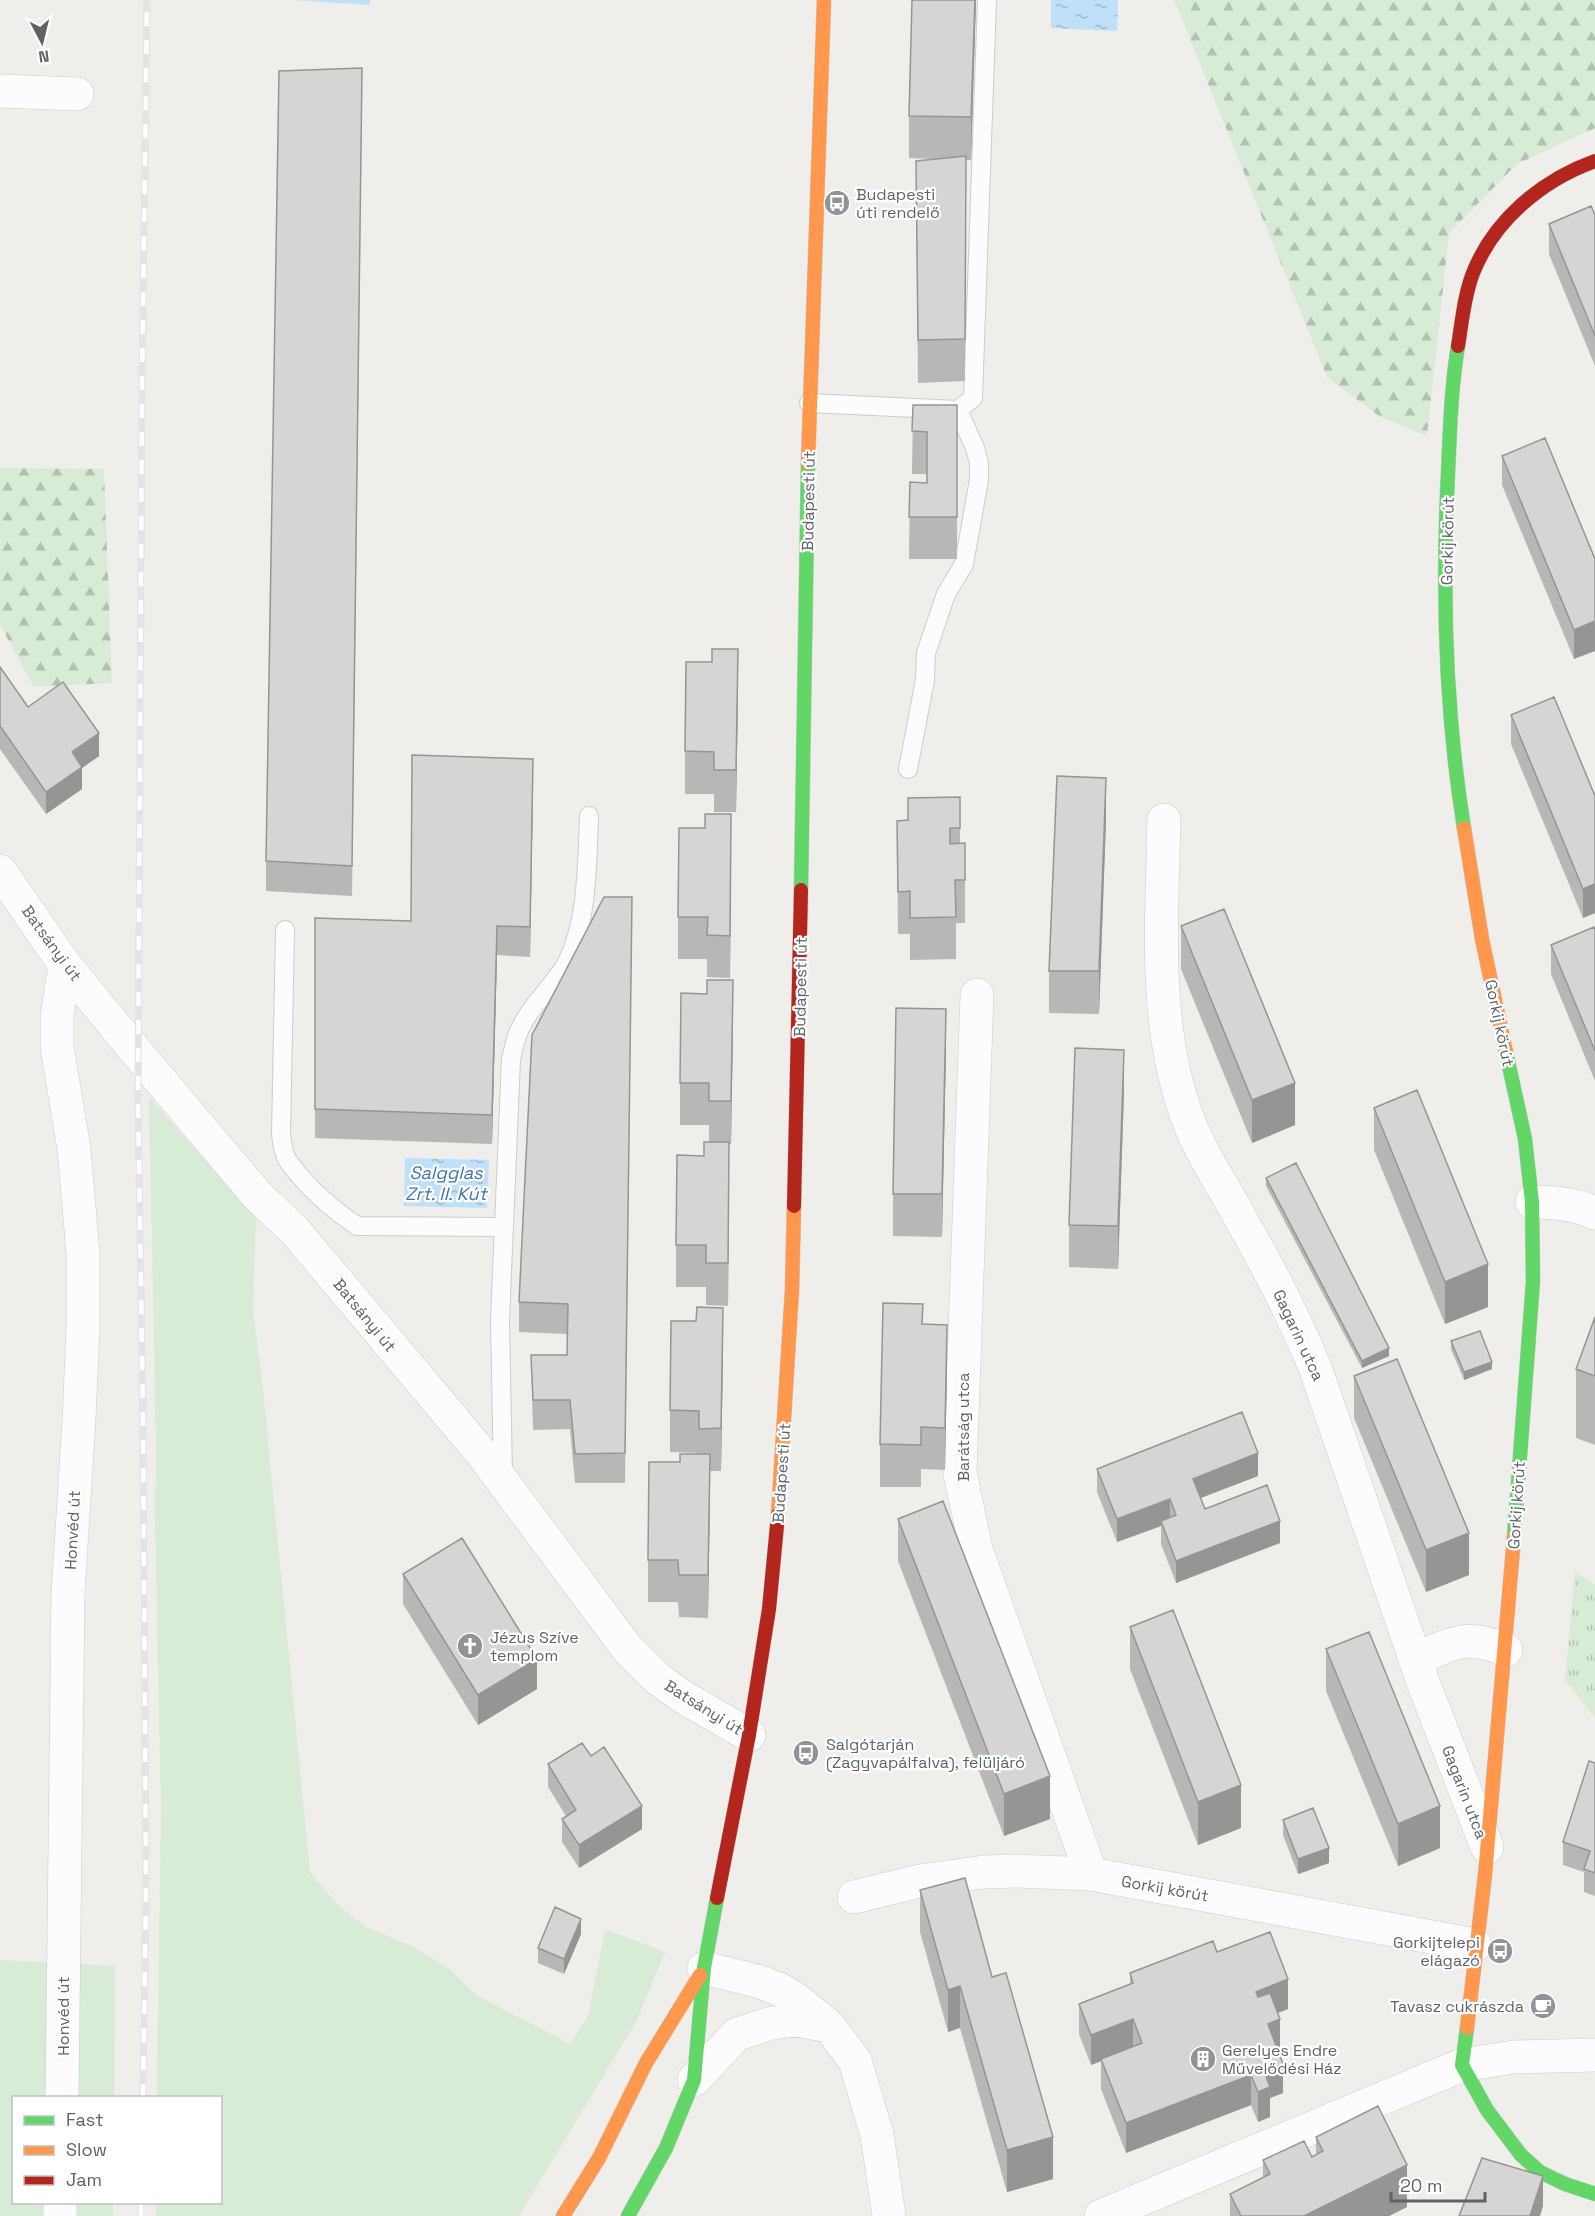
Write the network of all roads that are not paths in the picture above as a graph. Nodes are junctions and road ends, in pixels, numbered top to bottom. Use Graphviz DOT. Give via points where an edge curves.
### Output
graph roads {
  1 [pos="824,0"];
  2 [pos="987,0"];
  3 [pos="0,91"];
  4 [pos="77,94"];
  5 [pos="1595,161"];
  6 [pos="809,403"];
  7 [pos="958,410"];
  8 [pos="908,769"];
  9 [pos="589,816"];
  10 [pos="1164,820"];
  11 [pos="0,871"];
  12 [pos="285,930"];
  13 [pos="65,965"];
  14 [pos="977,995"];
  15 [pos="1532,1202"];
  16 [pos="1595,1213"];
  17 [pos="504,1227"];
  18 [pos="502,1481"];
  19 [pos="1506,1650"];
  20 [pos="1415,1660"];
  21 [pos="749,1735"];
  22 [pos="1487,1847"];
  23 [pos="1090,1874"];
  24 [pos="854,1897"];
  25 [pos="1475,1945"];
  26 [pos="704,1968"];
  27 [pos="829,2026"];
  28 [pos="1595,2055"];
  29 [pos="1462,2065"];
  30 [pos="694,2080"];
  31 [pos="62,2096"];
  32 [pos="1595,2194"];
  33 [pos="1168,2203"];
  34 [pos="562,2216"];
  35 [pos="628,2216"];
  36 [pos="889,2216"];
  37 [pos="1101,2216"];
  1 -- 6 [label="main road, Budapesti út"];
  2 -- 7 [label="lane" via="972,398"];
  3 -- 4 [label="street"];
  5 -- 15 [label="main road, Gorkij körút" via="1575,168 1543,188 1511,213 1486,245 1465,303 1453,377 1445,602 1449,713 1468,857 1522,1128"];
  6 -- 7 [label="lane"];
  6 -- 21 [label="main road, Budapesti út" via="792,1290 781,1488 769,1609"];
  7 -- 8 [label="lane" via="975,448 979,480 964,564 946,594 927,653"];
  9 -- 17 [label="lane" via="579,931 564,968 518,1032 511,1059"];
  10 -- 20 [label="street, Gagarin utca" via="1162,968 1175,1081 1212,1172 1243,1221 1301,1334 1334,1418"];
  11 -- 13 [label="street, Batsányi út"];
  12 -- 17 [label="lane" via="281,1134 287,1160 357,1226"];
  13 -- 18 [label="street, Batsányi út" via="257,1195 303,1240"];
  13 -- 31 [label="street, Honvéd út" via="57,1016 57,1047 74,1149 83,1253 80,1397 68,1593"];
  14 -- 23 [label="street, Barátság utca" via="960,1473 976,1549"];
  15 -- 16 [label="street" via="1578,1206"];
  15 -- 19 [label="main road, Gorkij körút" via="1533,1281"];
  17 -- 18 [label="lane" via="500,1320"];
  18 -- 21 [label="street, Batsányi út" via="627,1648 683,1697"];
  19 -- 20 [label="street" via="1470,1641 1446,1646"];
  19 -- 22 [label="main road, Gorkij körút"];
  20 -- 22 [label="street, Gagarin utca"];
  21 -- 26 [label="main road, Budapesti út"];
  22 -- 25 [label="main road, Gorkij körút"];
  23 -- 24 [label="street, Gorkij körút" via="984,1872 920,1881"];
  23 -- 25 [label="street, Gorkij körút"];
  25 -- 29 [label="main road, Gorkij körút"];
  26 -- 27 [label="street" via="779,1989"];
  26 -- 30 [label="main road, Budapesti út"];
  26 -- 34 [label="main road" via="646,2063 599,2158"];
  27 -- 30 [label="street, Budapesti út" via="796,2020 737,2034"];
  27 -- 36 [label="street" via="855,2061 877,2135"];
  28 -- 29 [label="street" via="1514,2056"];
  29 -- 32 [label="main road" via="1487,2110 1521,2155 1540,2172"];
  29 -- 33 [label="street"];
  30 -- 35 [label="main road, Budapesti út" via="666,2148"];
  33 -- 37 [label="street"];
}
